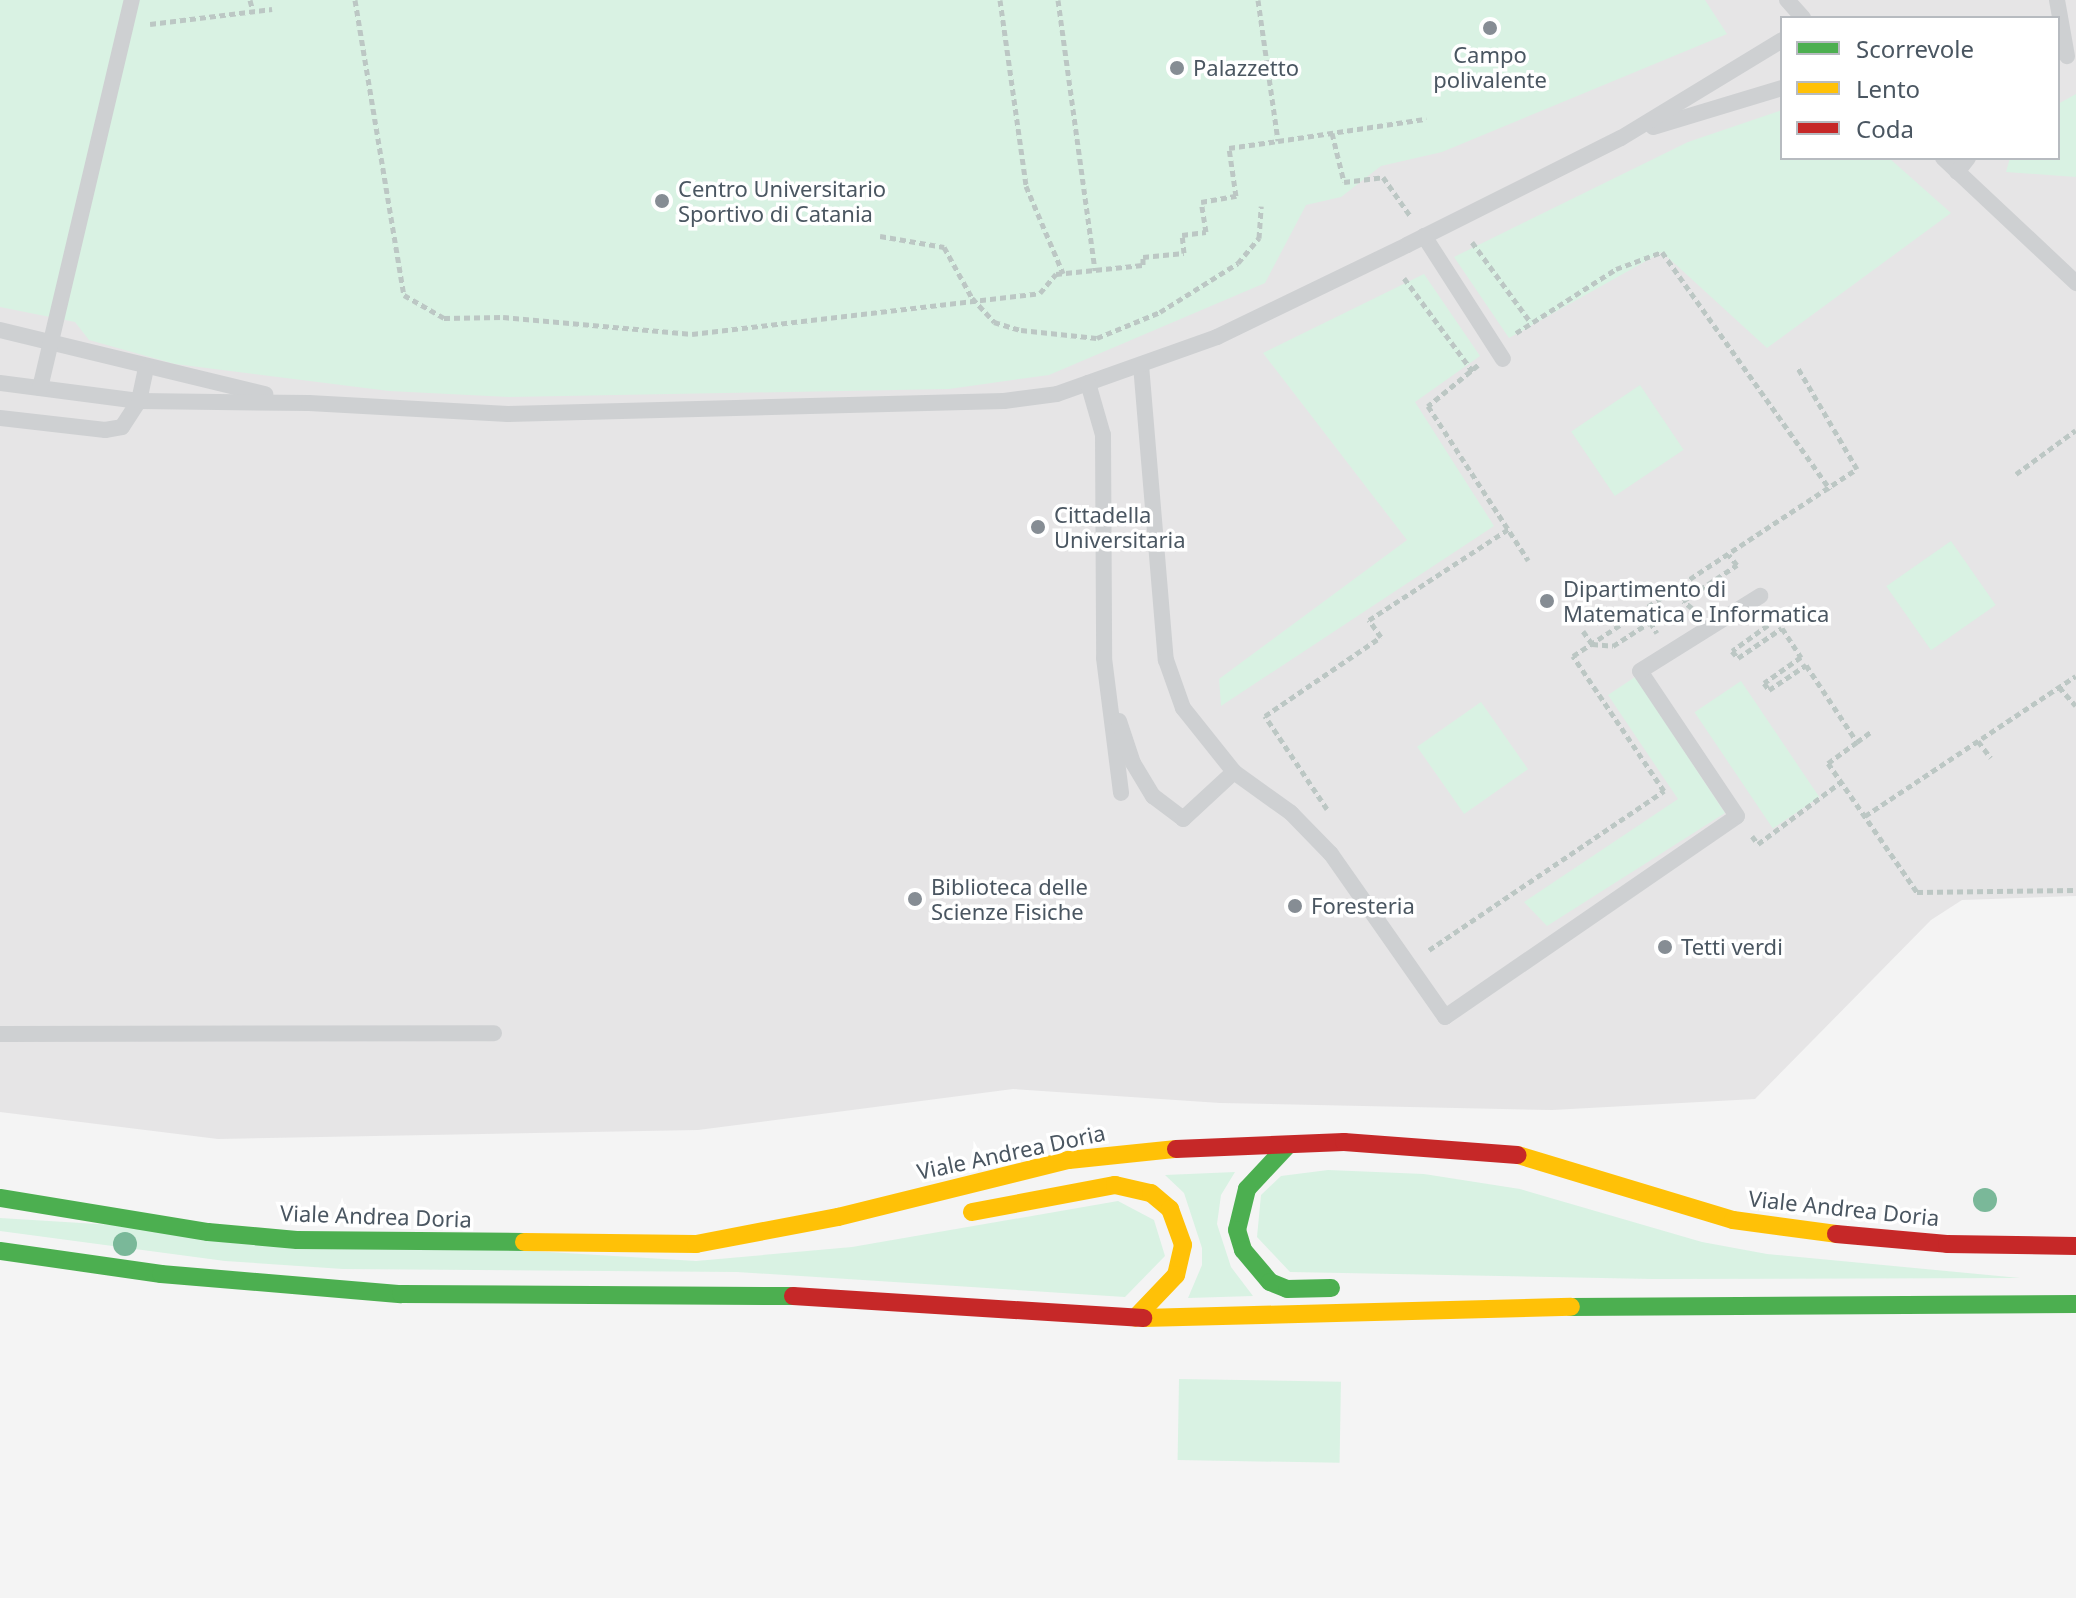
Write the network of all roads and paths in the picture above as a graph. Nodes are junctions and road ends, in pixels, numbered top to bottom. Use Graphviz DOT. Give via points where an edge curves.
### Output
graph roads {
  1 [pos="132,0"];
  2 [pos="250,0"];
  3 [pos="355,0"];
  4 [pos="1000,0"];
  5 [pos="1058,0"];
  6 [pos="1258,0"];
  7 [pos="1787,0"];
  8 [pos="272,9"];
  9 [pos="253,11"];
  10 [pos="1801,16"];
  11 [pos="2060,17"];
  12 [pos="125,25"];
  13 [pos="1780,41"];
  14 [pos="2067,57"];
  15 [pos="1780,89"];
  16 [pos="1426,119"];
  17 [pos="1332,133"];
  18 [pos="1621,138"];
  19 [pos="1278,141"];
  20 [pos="1963,165"];
  21 [pos="1261,206"];
  22 [pos="880,236"];
  23 [pos="1424,236"];
  24 [pos="1472,242"];
  25 [pos="1095,270"];
  26 [pos="1063,273"];
  27 [pos="1404,278"];
  28 [pos="2073,278"];
  29 [pos="972,298"];
  30 [pos="1531,323"];
  31 [pos="0,330"];
  32 [pos="50,343"];
  33 [pos="1498,353"];
  34 [pos="1141,365"];
  35 [pos="146,368"];
  36 [pos="1798,368"];
  37 [pos="1473,372"];
  38 [pos="0,383"];
  39 [pos="1088,383"];
  40 [pos="40,388"];
  41 [pos="139,401"];
  42 [pos="309,403"];
  43 [pos="0,418"];
  44 [pos="2076,430"];
  45 [pos="2016,474"];
  46 [pos="1830,489"];
  47 [pos="1510,528"];
  48 [pos="1729,555"];
  49 [pos="1528,560"];
  50 [pos="1760,596"];
  51 [pos="1700,602"];
  52 [pos="1583,631"];
  53 [pos="1592,644"];
  54 [pos="1613,646"];
  55 [pos="2076,676"];
  56 [pos="1107,683"];
  57 [pos="2059,687"];
  58 [pos="2076,706"];
  59 [pos="1872,731"];
  60 [pos="1978,741"];
  61 [pos="1857,742"];
  62 [pos="1991,758"];
  63 [pos="1234,772"];
  64 [pos="1841,782"];
  65 [pos="1121,793"];
  66 [pos="1865,816"];
  67 [pos="1335,822"];
  68 [pos="1758,844"];
  69 [pos="2076,890"];
  70 [pos="1423,954"];
  71 [pos="494,1033"];
  72 [pos="0,1034"];
  73 [pos="1288,1145"];
  74 [pos="0,1180"];
  75 [pos="0,1198"];
  76 [pos="84,1214"];
  77 [pos="951,1216"];
  78 [pos="862,1232"];
  79 [pos="696,1244"];
  80 [pos="2076,1246"];
  81 [pos="0,1251"];
  82 [pos="2076,1304"];
  83 [pos="1443,1308"];
  84 [pos="1135,1318"];
  1 -- 12 [label="lane"];
  2 -- 9 [label="path"];
  3 -- 29 [label="path" via="404,295 444,318 503,317 692,334"];
  4 -- 26 [label="path" via="1026,186"];
  5 -- 25 [label="path"];
  6 -- 19 [label="path"];
  7 -- 10 [label="lane"];
  8 -- 9 [label="path"];
  9 -- 12 [label="path"];
  11 -- 14 [label="lane"];
  12 -- 32 [label="lane"];
  13 -- 18 [label="lane"];
  15 -- 18 [label="lane"];
  16 -- 17 [label="path"];
  17 -- 19 [label="path"];
  17 -- 23 [label="path" via="1344,182 1383,177"];
  18 -- 23 [label="lane"];
  19 -- 25 [label="path" via="1229,148 1236,196 1201,202 1206,232 1182,235 1184,253"];
  20 -- 28 [label="lane"];
  21 -- 29 [label="path" via="1259,238 1238,263 1125,330 1097,338 1021,330 994,322"];
  22 -- 29 [label="path" via="944,247"];
  23 -- 33 [label="lane"];
  23 -- 34 [label="lane" via="1217,337"];
  24 -- 30 [label="path"];
  25 -- 26 [label="path"];
  26 -- 29 [label="path" via="1040,293"];
  27 -- 37 [label="path"];
  30 -- 33 [label="path"];
  30 -- 46 [label="path" via="1616,269 1662,252"];
  31 -- 32 [label="lane"];
  32 -- 35 [label="lane"];
  32 -- 40 [label="lane"];
  33 -- 37 [label="path"];
  34 -- 39 [label="lane"];
  34 -- 63 [label="lane" via="1166,660 1183,708"];
  35 -- 41 [label="lane"];
  35 -- 42 [label="lane"];
  36 -- 46 [label="path" via="1857,469"];
  37 -- 47 [label="path" via="1428,406"];
  38 -- 40 [label="lane"];
  39 -- 42 [label="lane" via="1057,394 1004,401 508,414"];
  39 -- 56 [label="lane" via="1103,435 1106,472"];
  40 -- 41 [label="lane"];
  41 -- 42 [label="lane"];
  41 -- 43 [label="lane" via="122,427 105,430"];
  44 -- 45 [label="path"];
  46 -- 48 [label="path"];
  47 -- 49 [label="path"];
  47 -- 67 [label="path" via="1369,620 1381,637 1265,716"];
  48 -- 51 [label="path" via="1737,565 1683,601 1689,609"];
  48 -- 53 [label="path"];
  50 -- 61 [label="path" via="1774,621 1732,651 1738,658 1782,628 1801,657 1764,683 1769,690 1806,665"];
  50 -- 63 [label="lane" via="1640,671 1737,816 1445,1017 1331,854 1291,813"];
  52 -- 53 [label="path"];
  53 -- 54 [label="path"];
  53 -- 70 [label="path" via="1573,656 1664,791"];
  55 -- 57 [label="path"];
  56 -- 63 [label="lane" via="1133,763 1153,796 1183,819"];
  56 -- 65 [label="lane"];
  57 -- 58 [label="path"];
  57 -- 60 [label="path"];
  59 -- 61 [label="path"];
  60 -- 62 [label="path"];
  60 -- 66 [label="path"];
  61 -- 64 [label="path" via="1828,763"];
  64 -- 66 [label="path"];
  64 -- 68 [label="path"];
  66 -- 69 [label="path" via="1917,892"];
  71 -- 72 [label="lane"];
  73 -- 79 [label="main road, Viale Andrea Doria" via="1140,1150 1069,1160 838,1217"];
  73 -- 80 [label="main road, Viale Andrea Doria" via="1344,1142 1503,1151 1733,1220 1947,1244"];
  73 -- 83 [label="main road" via="1247,1189 1237,1230 1255,1271 1287,1289 1357,1290"];
  74 -- 76 [label="main road"];
  75 -- 76 [label="main road, Viale Andrea Doria"];
  76 -- 79 [label="main road, Viale Andrea Doria" via="208,1232 326,1241"];
  77 -- 84 [label="main road" via="1115,1185 1151,1193 1170,1209 1183,1245 1176,1275"];
  78 -- 79 [label="main road"];
  81 -- 84 [label="main road" via="161,1274 401,1294 777,1295"];
  82 -- 83 [label="main road"];
  83 -- 84 [label="main road"];
}
